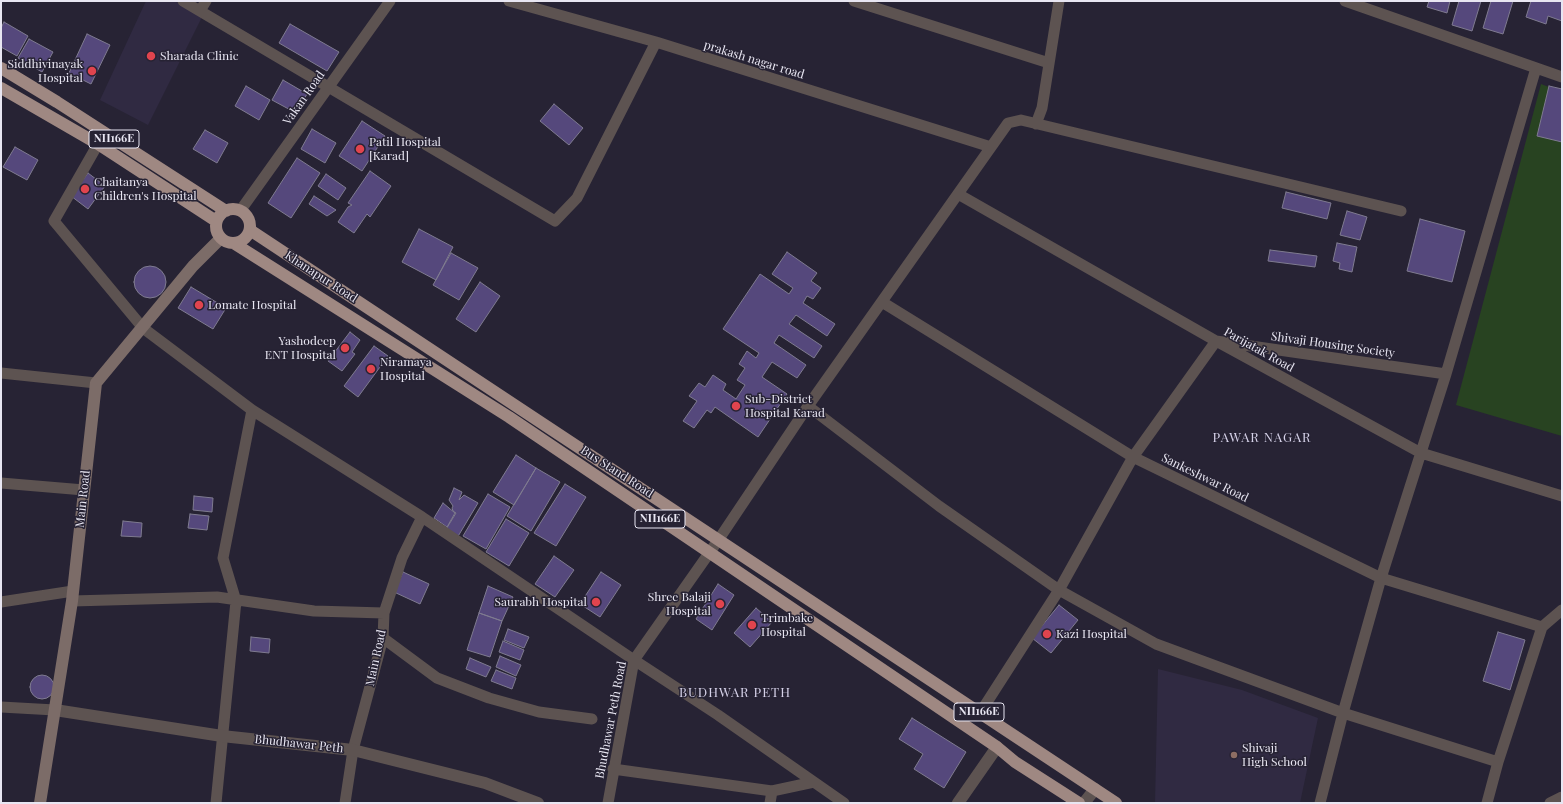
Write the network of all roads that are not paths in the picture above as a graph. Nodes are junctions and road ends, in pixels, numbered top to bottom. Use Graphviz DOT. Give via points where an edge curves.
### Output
graph roads {
  1 [pos="183,1"];
  2 [pos="390,1"];
  3 [pos="508,1"];
  4 [pos="854,1"];
  5 [pos="1059,1"];
  6 [pos="1345,1"];
  7 [pos="203,6"];
  8 [pos="656,42"];
  9 [pos="1049,63"];
  10 [pos="1,68"];
  11 [pos="1536,68"];
  12 [pos="1562,76"];
  13 [pos="328,87"];
  14 [pos="1,88"];
  15 [pos="1036,124"];
  16 [pos="98,144"];
  17 [pos="991,148"];
  18 [pos="958,194"];
  19 [pos="226,211"];
  20 [pos="240,211"];
  21 [pos="1401,211"];
  22 [pos="216,222"];
  23 [pos="250,230"];
  24 [pos="220,239"];
  25 [pos="236,244"];
  26 [pos="882,302"];
  27 [pos="392,324"];
  28 [pos="143,328"];
  29 [pos="1216,341"];
  30 [pos="1,373"];
  31 [pos="1446,374"];
  32 [pos="96,383"];
  33 [pos="808,406"];
  34 [pos="252,410"];
  35 [pos="1421,452"];
  36 [pos="1132,457"];
  37 [pos="1,484"];
  38 [pos="84,490"];
  39 [pos="1562,496"];
  40 [pos="422,517"];
  41 [pos="719,539"];
  42 [pos="709,552"];
  43 [pos="1381,578"];
  44 [pos="1060,590"];
  45 [pos="73,596"];
  46 [pos="236,601"];
  47 [pos="1,602"];
  48 [pos="1562,610"];
  49 [pos="384,613"];
  50 [pos="1542,627"];
  51 [pos="383,638"];
  52 [pos="634,660"];
  53 [pos="1,707"];
  54 [pos="55,710"];
  55 [pos="980,713"];
  56 [pos="1343,713"];
  57 [pos="592,719"];
  58 [pos="222,736"];
  59 [pos="997,747"];
  60 [pos="354,750"];
  61 [pos="1498,762"];
  62 [pos="613,769"];
  63 [pos="814,782"];
  64 [pos="1095,789"];
  65 [pos="772,791"];
  66 [pos="1562,797"];
  67 [pos="40,803"];
  68 [pos="216,803"];
  69 [pos="345,803"];
  70 [pos="538,803"];
  71 [pos="608,803"];
  72 [pos="770,803"];
  73 [pos="844,803"];
  74 [pos="958,803"];
  75 [pos="1079,803"];
  76 [pos="1084,803"];
  77 [pos="1116,803"];
  78 [pos="1320,803"];
  79 [pos="1487,803"];
  80 [pos="1550,803"];
  1 -- 7 [label="street"];
  2 -- 13 [label="street, Vakan Road"];
  3 -- 8 [label="street, prakash nagar road"];
  4 -- 9 [label="street"];
  5 -- 9 [label="street"];
  6 -- 11 [label="street"];
  7 -- 13 [label="street"];
  8 -- 13 [label="street" via="577,198 555,221"];
  8 -- 17 [label="street, prakash nagar road"];
  9 -- 15 [label="street" via="1042,108"];
  10 -- 19 [label="highway, NH166E"];
  11 -- 12 [label="street"];
  11 -- 31 [label="street"];
  13 -- 20 [label="street, Vakan Road"];
  14 -- 16 [label="highway, NH166E"];
  15 -- 17 [label="street, Bhudhawar Peth Road" via="1021,120 1008,123"];
  15 -- 21 [label="street, Bhudhawar Peth Road"];
  16 -- 22 [label="highway, NH166E"];
  16 -- 28 [label="street" via="54,222"];
  17 -- 18 [label="street, Bhudhawar Peth Road"];
  18 -- 26 [label="street, Bhudhawar Peth Road"];
  18 -- 29 [label="street, Parijatak Road"];
  19 -- 20 [label="highway"];
  19 -- 22 [label="highway"];
  20 -- 23 [label="highway" via="248,219"];
  22 -- 24 [label="highway" via="216,232"];
  23 -- 25 [label="highway"];
  23 -- 27 [label="highway, Khanapur Road / NH166E"];
  24 -- 25 [label="highway, NH166E"];
  24 -- 28 [label="main road" via="193,266"];
  25 -- 42 [label="highway, NH166E" via="509,417"];
  26 -- 33 [label="street, Bhudhawar Peth Road"];
  26 -- 36 [label="street, Sankeshwar Road"];
  27 -- 41 [label="highway, Bus Stand Road / NH166E"];
  28 -- 32 [label="main road"];
  28 -- 34 [label="street"];
  29 -- 31 [label="street, Shivaji Housing Society"];
  29 -- 35 [label="street, Parijatak Road"];
  29 -- 36 [label="street"];
  30 -- 32 [label="street"];
  31 -- 35 [label="street"];
  32 -- 38 [label="main road, Main Road"];
  33 -- 41 [label="street, Bhudhawar Peth Road"];
  33 -- 44 [label="street" via="938,506"];
  34 -- 40 [label="street"];
  34 -- 46 [label="street" via="223,558"];
  35 -- 39 [label="street, Parijatak Road"];
  35 -- 43 [label="street"];
  36 -- 43 [label="street, Sankeshwar Road"];
  36 -- 44 [label="street"];
  37 -- 38 [label="street"];
  38 -- 45 [label="main road, Main Road"];
  40 -- 49 [label="street, Main Road" via="402,558"];
  40 -- 52 [label="street"];
  41 -- 42 [label="street, Bhudhawar Peth Road"];
  41 -- 55 [label="highway, Bus Stand Road / NH166E"];
  42 -- 52 [label="street, Bhudhawar Peth Road"];
  42 -- 59 [label="highway, NH166E"];
  43 -- 50 [label="street, Sankeshwar Road"];
  43 -- 56 [label="street"];
  44 -- 55 [label="street"];
  44 -- 56 [label="street" via="1156,644"];
  45 -- 46 [label="street" via="217,597"];
  45 -- 47 [label="street"];
  45 -- 54 [label="main road, Main Road"];
  46 -- 49 [label="street" via="314,611"];
  46 -- 58 [label="street"];
  48 -- 50 [label="street"];
  49 -- 51 [label="street, Main Road"];
  50 -- 61 [label="street"];
  51 -- 57 [label="street" via="437,678 489,698 539,712"];
  51 -- 60 [label="street, Main Road"];
  52 -- 62 [label="street, Bhudhawar Peth Road"];
  52 -- 63 [label="street"];
  53 -- 54 [label="street"];
  54 -- 58 [label="street, Bhudhawar Peth"];
  54 -- 67 [label="main road, Main Road"];
  55 -- 64 [label="highway, NH166E"];
  56 -- 61 [label="street"];
  56 -- 78 [label="street"];
  58 -- 60 [label="street, Bhudhawar Peth"];
  58 -- 68 [label="street"];
  59 -- 74 [label="street"];
  59 -- 75 [label="highway, NH166E" via="1015,762"];
  60 -- 69 [label="street, Main Road"];
  60 -- 70 [label="street, Bhudhawar Peth" via="485,782"];
  61 -- 79 [label="street"];
  62 -- 65 [label="street"];
  62 -- 71 [label="street, Bhudhawar Peth Road"];
  63 -- 65 [label="street"];
  63 -- 73 [label="street"];
  64 -- 76 [label="street"];
  64 -- 77 [label="highway, NH166E"];
  65 -- 72 [label="street"];
  66 -- 80 [label="street"];
}
